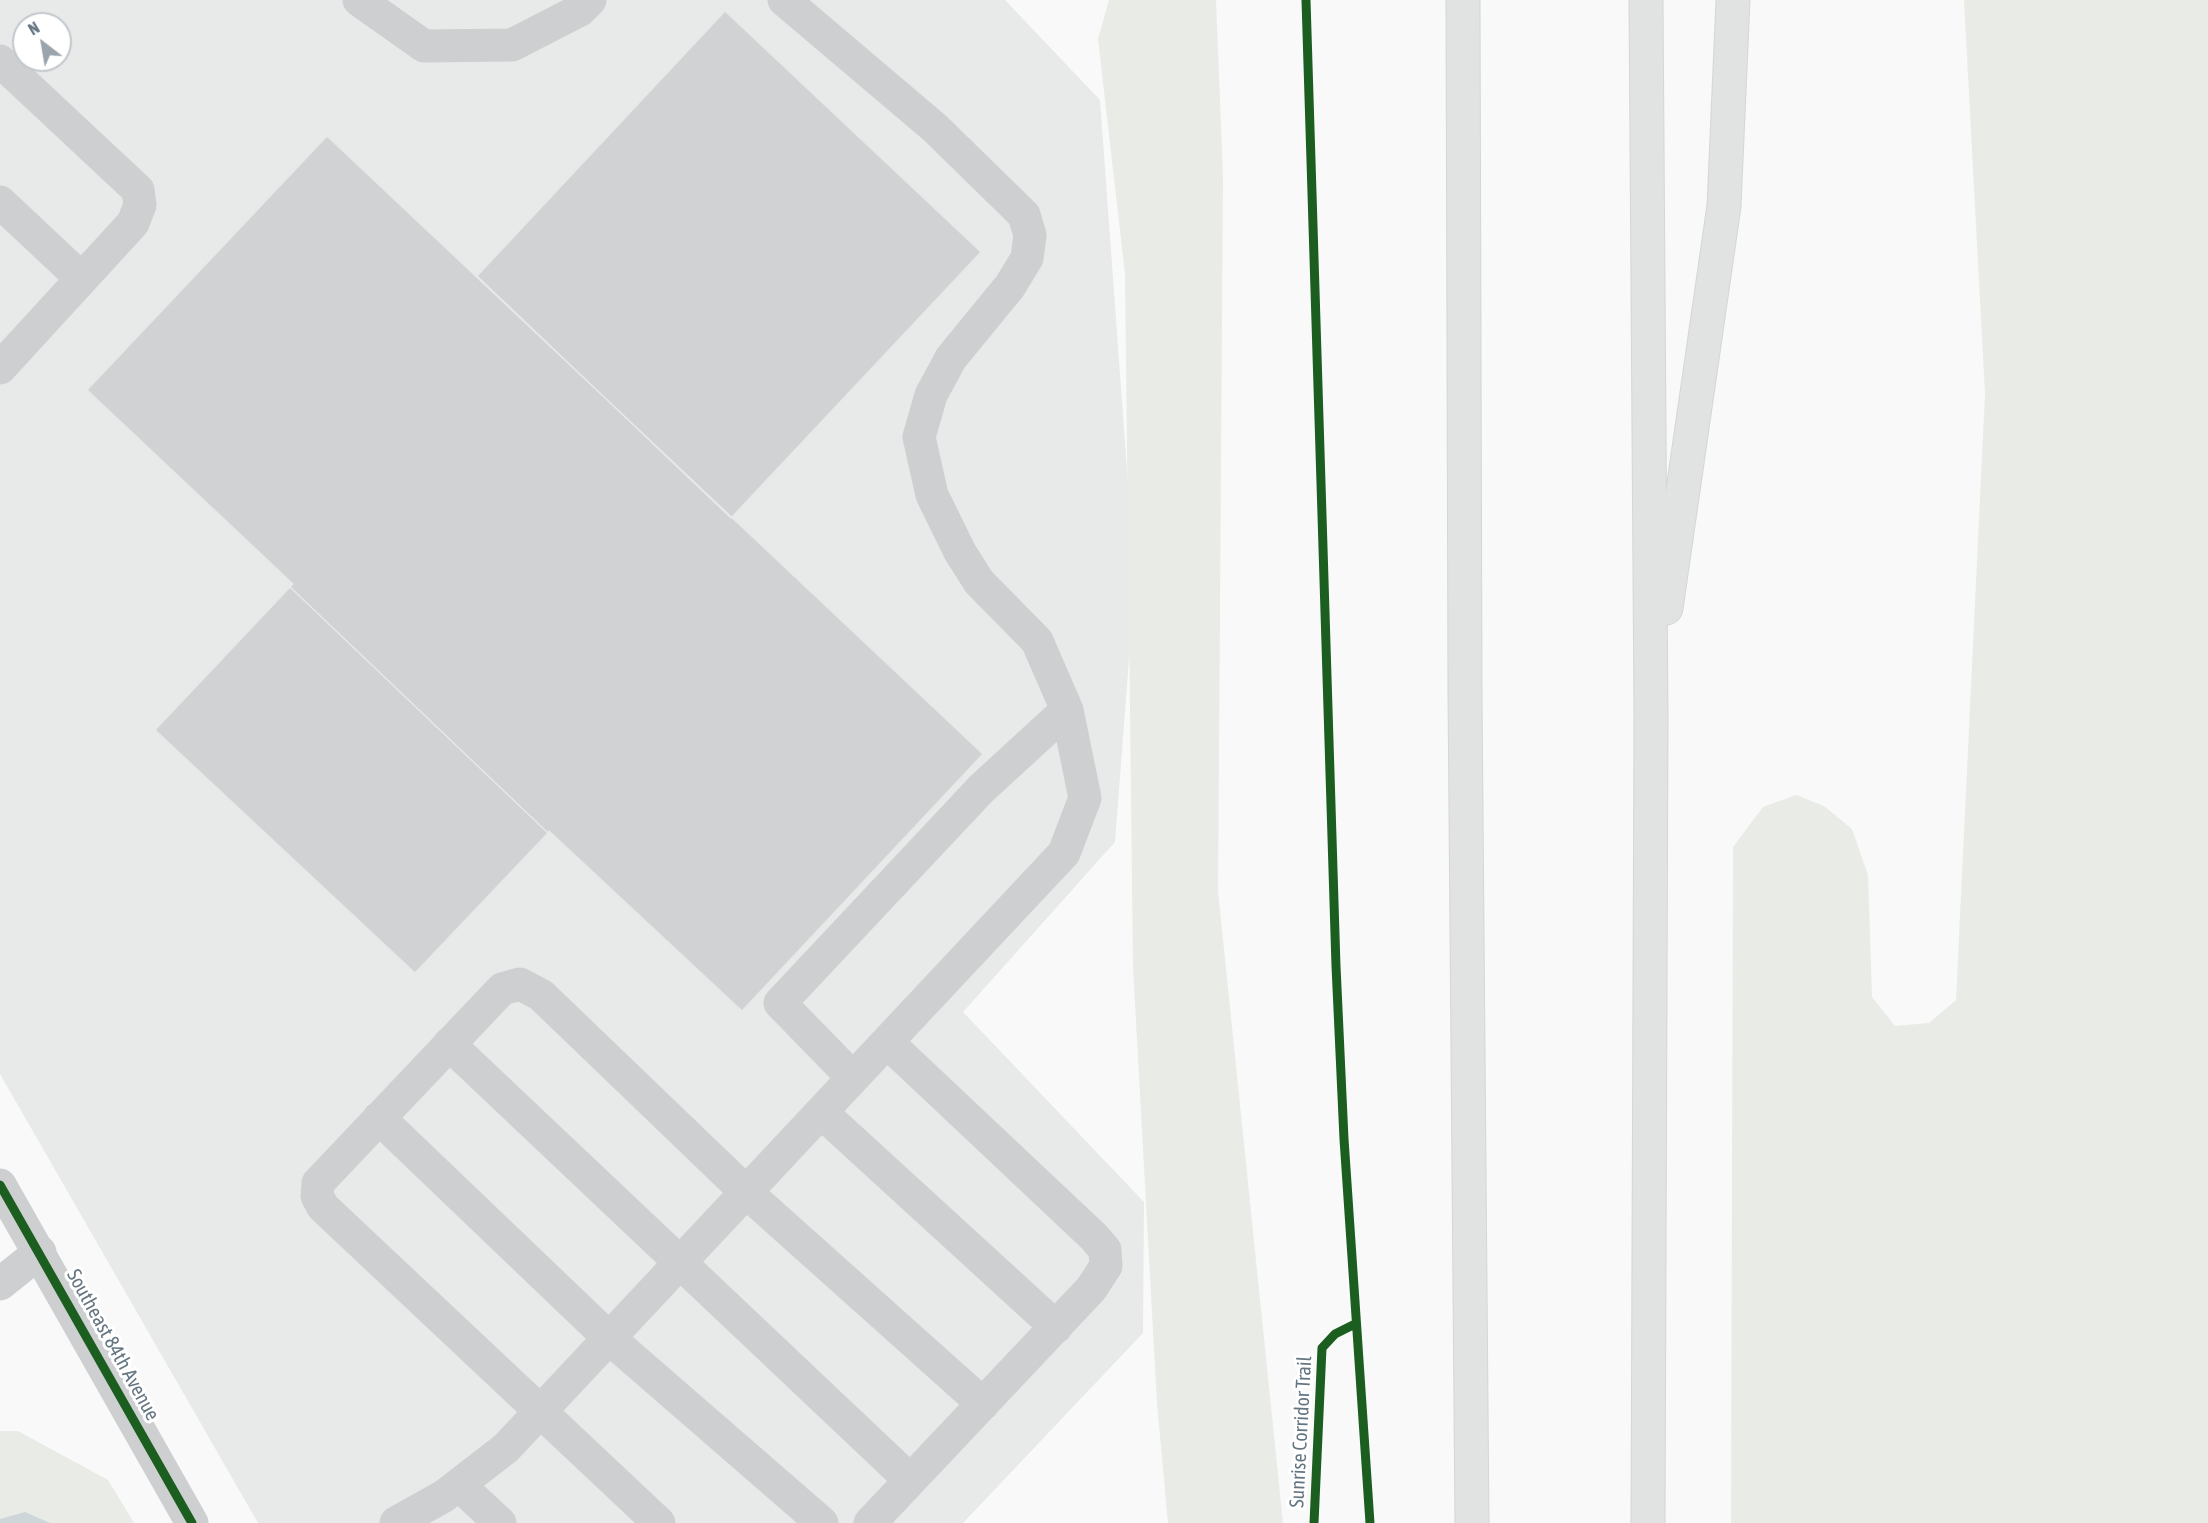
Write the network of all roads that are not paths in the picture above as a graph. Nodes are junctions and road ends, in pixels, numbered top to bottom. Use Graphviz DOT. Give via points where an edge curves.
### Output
graph roads {
  1 [pos="359,0"];
  2 [pos="590,0"];
  3 [pos="784,0"];
  4 [pos="1457,0"];
  5 [pos="1463,0"];
  6 [pos="1646,0"];
  7 [pos="1733,0"];
  8 [pos="1464,50"];
  9 [pos="0,61"];
  10 [pos="0,202"];
  11 [pos="82,279"];
  12 [pos="4,356"];
  13 [pos="1067,710"];
  14 [pos="1651,717"];
  15 [pos="887,1042"];
  16 [pos="449,1044"];
  17 [pos="853,1078"];
  18 [pos="821,1112"];
  19 [pos="379,1119"];
  20 [pos="0,1185"];
  21 [pos="747,1192"];
  22 [pos="40,1252"];
  23 [pos="680,1263"];
  24 [pos="0,1284"];
  25 [pos="1056,1327"];
  26 [pos="609,1338"];
  27 [pos="983,1404"];
  28 [pos="539,1412"];
  29 [pos="910,1480"];
  30 [pos="459,1485"];
  31 [pos="192,1523"];
  32 [pos="396,1523"];
  33 [pos="500,1523"];
  34 [pos="659,1523"];
  35 [pos="822,1523"];
  36 [pos="870,1523"];
  37 [pos="1472,1523"];
  38 [pos="1648,1523"];
  1 -- 2 [label="street" via="424,46 512,45 580,10"];
  3 -- 13 [label="street" via="935,128 1024,215 1030,235 1028,258 951,358 931,395 919,437 932,495 960,552 979,582 1037,641"];
  4 -- 8 [label="highway"];
  5 -- 8 [label="highway"];
  6 -- 14 [label="highway"];
  7 -- 14 [label="highway" via="1724,206"];
  8 -- 37 [label="highway"];
  9 -- 11 [label="street" via="138,190 140,205 133,223"];
  10 -- 11 [label="street"];
  11 -- 12 [label="street"];
  13 -- 15 [label="street" via="1085,798 1064,853"];
  13 -- 17 [label="street" via="981,789 780,1003"];
  14 -- 38 [label="highway"];
  15 -- 17 [label="street"];
  15 -- 25 [label="street" via="1105,1250 1106,1266 1101,1274"];
  16 -- 19 [label="street"];
  16 -- 21 [label="street" via="502,989 520,984 541,995"];
  16 -- 23 [label="street"];
  17 -- 18 [label="street"];
  18 -- 21 [label="street"];
  18 -- 25 [label="street"];
  19 -- 26 [label="street"];
  19 -- 28 [label="street" via="318,1183 317,1196"];
  20 -- 22 [label="street, Southeast 84th Avenue"];
  21 -- 23 [label="street"];
  21 -- 27 [label="street"];
  22 -- 24 [label="street"];
  22 -- 31 [label="street, Southeast 84th Avenue"];
  23 -- 26 [label="street"];
  23 -- 29 [label="street"];
  25 -- 27 [label="street"];
  26 -- 28 [label="street"];
  26 -- 35 [label="street"];
  27 -- 29 [label="street"];
  28 -- 30 [label="street" via="506,1448"];
  28 -- 34 [label="street"];
  29 -- 36 [label="street"];
  30 -- 32 [label="street"];
  30 -- 33 [label="street"];
}
